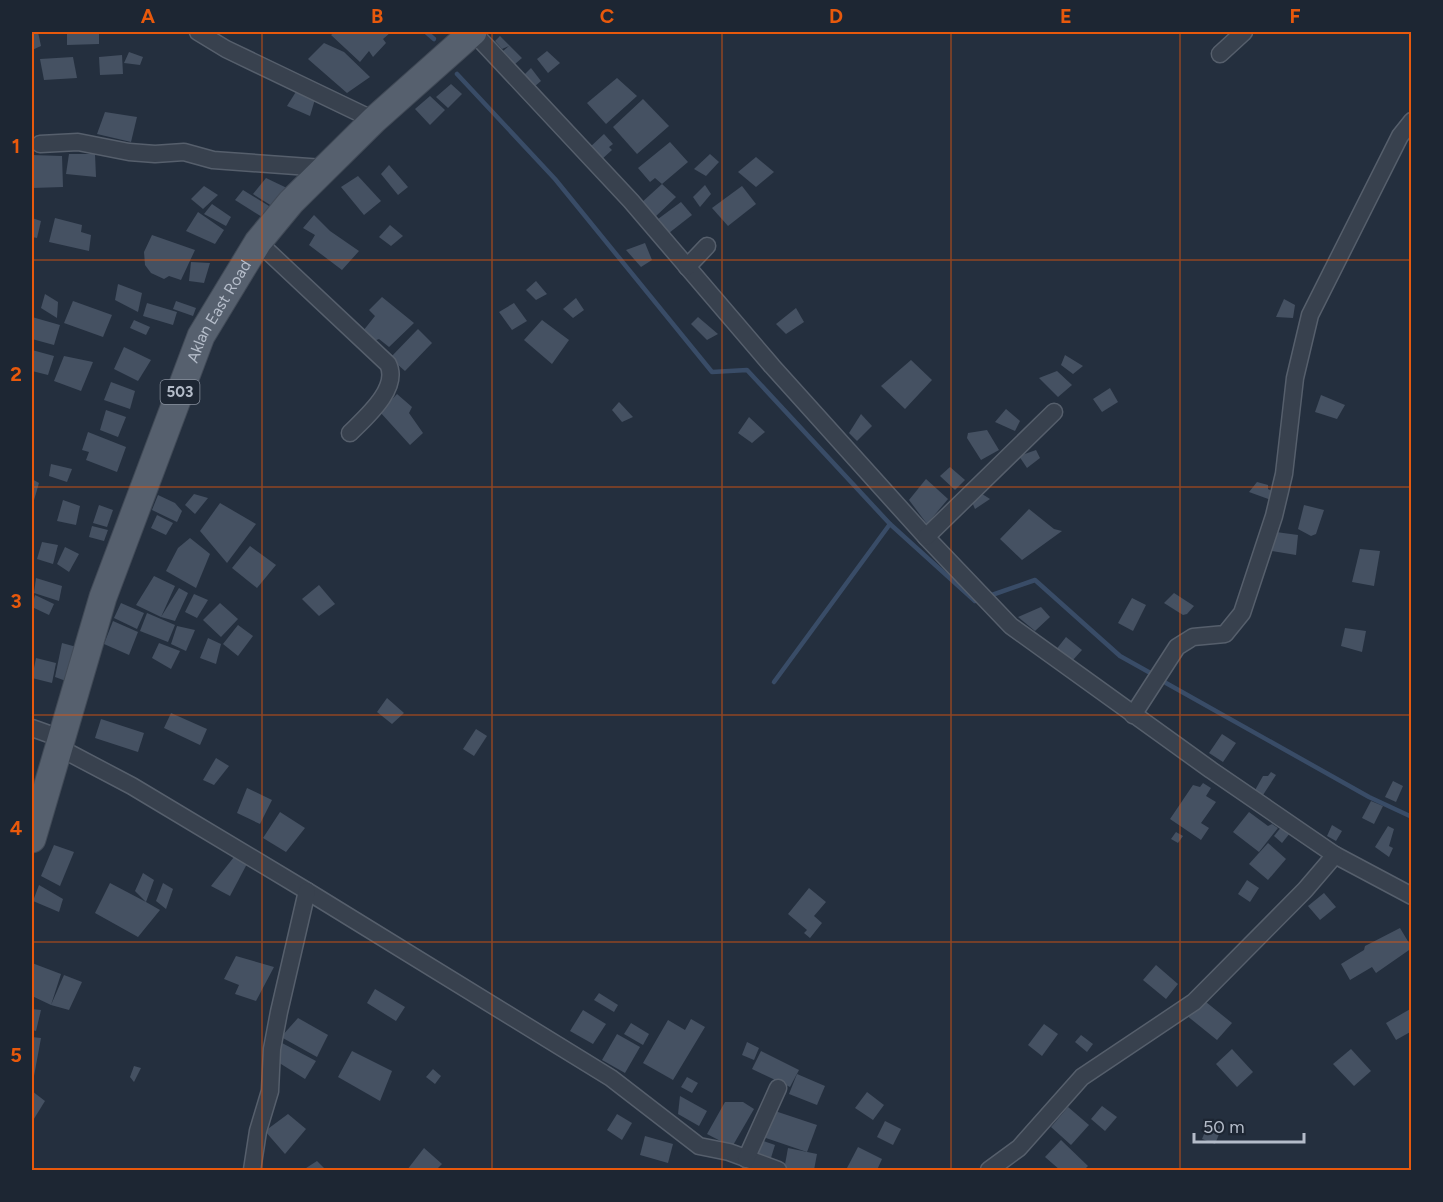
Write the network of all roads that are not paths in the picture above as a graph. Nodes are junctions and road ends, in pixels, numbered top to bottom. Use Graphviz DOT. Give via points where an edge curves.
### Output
graph roads {
  1 [pos="198,32"];
  2 [pos="473,32"];
  3 [pos="1244,32"];
  4 [pos="1221,54"];
  5 [pos="374,120"];
  6 [pos="1412,121"];
  7 [pos="40,144"];
  8 [pos="323,168"];
  9 [pos="258,242"];
  10 [pos="707,246"];
  11 [pos="687,267"];
  12 [pos="1054,412"];
  13 [pos="350,433"];
  14 [pos="926,537"];
  15 [pos="1133,716"];
  16 [pos="32,728"];
  17 [pos="59,742"];
  18 [pos="32,839"];
  19 [pos="1335,855"];
  20 [pos="307,891"];
  21 [pos="1412,896"];
  22 [pos="778,1088"];
  23 [pos="746,1159"];
  24 [pos="252,1170"];
  25 [pos="778,1170"];
  26 [pos="989,1170"];
  1 -- 5 [label="street"];
  2 -- 5 [label="main road, Aklan East Road / 503"];
  2 -- 11 [label="street" via="631,201"];
  3 -- 4 [label="street"];
  5 -- 8 [label="main road, Aklan East Road / 503"];
  6 -- 15 [label="street" via="1400,136 1310,315 1295,378 1284,474 1242,613 1224,634 1193,637 1177,647"];
  7 -- 8 [label="street" via="78,142 129,152 184,152 213,159"];
  8 -- 9 [label="main road, Aklan East Road / 503"];
  9 -- 13 [label="street" via="392,371 379,402"];
  9 -- 17 [label="main road, Aklan East Road / 503" via="201,336 103,597"];
  10 -- 11 [label="street"];
  11 -- 14 [label="street"];
  12 -- 14 [label="street"];
  14 -- 15 [label="street" via="1011,626"];
  15 -- 19 [label="street"];
  16 -- 17 [label="street"];
  17 -- 18 [label="main road, Aklan East Road / 503"];
  17 -- 20 [label="street"];
  19 -- 21 [label="street"];
  19 -- 26 [label="street" via="1194,1002 1082,1077 1019,1148"];
  20 -- 23 [label="street" via="611,1078 699,1146"];
  20 -- 24 [label="street" via="279,1011 270,1091"];
  22 -- 23 [label="street"];
  23 -- 25 [label="street"];
}
